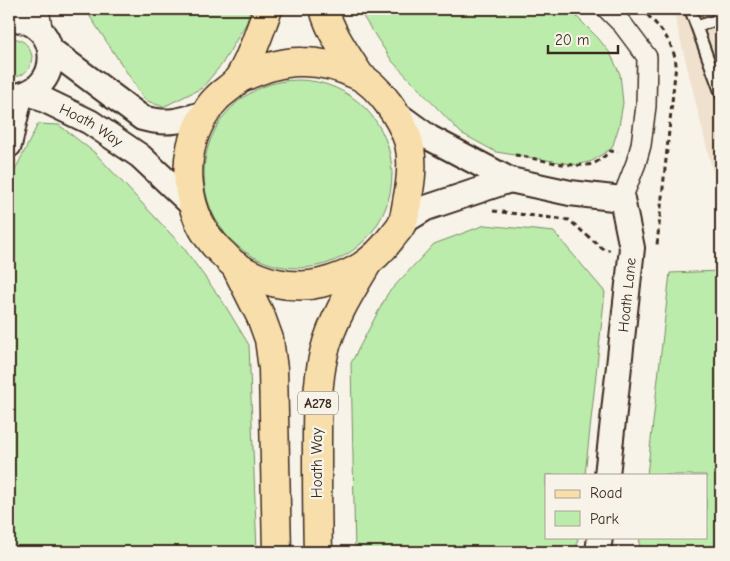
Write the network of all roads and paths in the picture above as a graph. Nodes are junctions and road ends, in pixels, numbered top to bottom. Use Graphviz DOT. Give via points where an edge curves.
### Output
graph roads {
  1 [pos="39,9"];
  2 [pos="268,9"];
  3 [pos="324,9"];
  4 [pos="607,9"];
  5 [pos="690,9"];
  6 [pos="9,19"];
  7 [pos="721,19"];
  8 [pos="696,26"];
  9 [pos="47,42"];
  10 [pos="360,76"];
  11 [pos="238,79"];
  12 [pos="721,94"];
  13 [pos="20,95"];
  14 [pos="205,113"];
  15 [pos="397,114"];
  16 [pos="9,145"];
  17 [pos="611,151"];
  18 [pos="514,155"];
  19 [pos="510,180"];
  20 [pos="622,199"];
  21 [pos="191,204"];
  22 [pos="487,210"];
  23 [pos="403,222"];
  24 [pos="604,250"];
  25 [pos="367,264"];
  26 [pos="235,265"];
  27 [pos="607,474"];
  28 [pos="600,538"];
  29 [pos="277,552"];
  30 [pos="318,552"];
  31 [pos="598,552"];
  1 -- 9 [label="street"];
  2 -- 11 [label="main road"];
  3 -- 10 [label="main road" via="337,41"];
  4 -- 20 [label="street" via="647,57 641,145"];
  5 -- 8 [label="lane"];
  6 -- 9 [label="street" via="18,18 31,23"];
  7 -- 8 [label="lane"];
  8 -- 12 [label="lane"];
  9 -- 13 [label="street" via="51,66 42,84"];
  9 -- 14 [label="street" via="142,118 159,122 178,121"];
  10 -- 11 [label="main road" via="331,64 301,62 266,67"];
  10 -- 15 [label="main road"];
  11 -- 14 [label="main road"];
  13 -- 16 [label="street"];
  13 -- 21 [label="street, Hoath Way" via="90,122 140,156"];
  14 -- 21 [label="main road" via="189,158"];
  15 -- 19 [label="street" via="430,138"];
  15 -- 23 [label="main road" via="408,140 411,161 411,184"];
  17 -- 18 [label="path" via="597,162 577,165"];
  19 -- 20 [label="street" via="570,193"];
  19 -- 23 [label="street" via="426,208"];
  20 -- 27 [label="street, Hoath Lane" via="632,248"];
  21 -- 26 [label="main road" via="201,226"];
  22 -- 24 [label="path" via="570,220"];
  23 -- 25 [label="main road" via="386,246"];
  25 -- 26 [label="main road" via="343,277 296,285 276,283"];
  25 -- 30 [label="main road, Hoath Way / A278" via="334,325 324,352 319,381"];
  26 -- 29 [label="main road" via="262,317 273,369"];
  28 -- 31 [label="street"];
}
